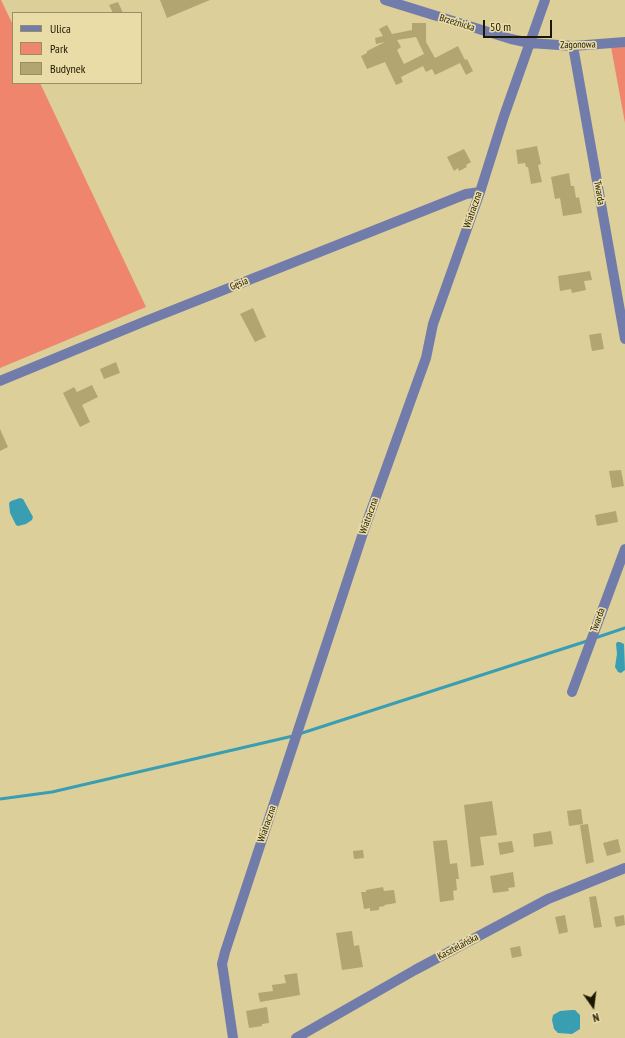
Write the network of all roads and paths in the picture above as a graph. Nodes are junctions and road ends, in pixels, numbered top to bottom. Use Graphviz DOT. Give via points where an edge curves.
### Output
graph roads {
  1 [pos="385,0"];
  2 [pos="545,0"];
  3 [pos="625,42"];
  4 [pos="530,44"];
  5 [pos="573,46"];
  6 [pos="480,192"];
  7 [pos="625,339"];
  8 [pos="0,382"];
  9 [pos="625,549"];
  10 [pos="572,692"];
  11 [pos="625,868"];
  12 [pos="233,1038"];
  13 [pos="296,1038"];
  1 -- 4 [label="street, Brzeźnicka"];
  2 -- 4 [label="street, Wiatraczna"];
  3 -- 5 [label="street, Zagonowa"];
  4 -- 5 [label="street, Zagonowa"];
  4 -- 6 [label="street, Wiatraczna"];
  5 -- 7 [label="street, Twarda"];
  6 -- 8 [label="street, Gęsia" via="466,194 148,320"];
  6 -- 12 [label="street, Wiatraczna" via="433,324 426,358 364,530 238,909 223,970"];
  9 -- 10 [label="street, Twarda"];
  11 -- 13 [label="street, Kasztelańska" via="548,899 415,970"];
}
